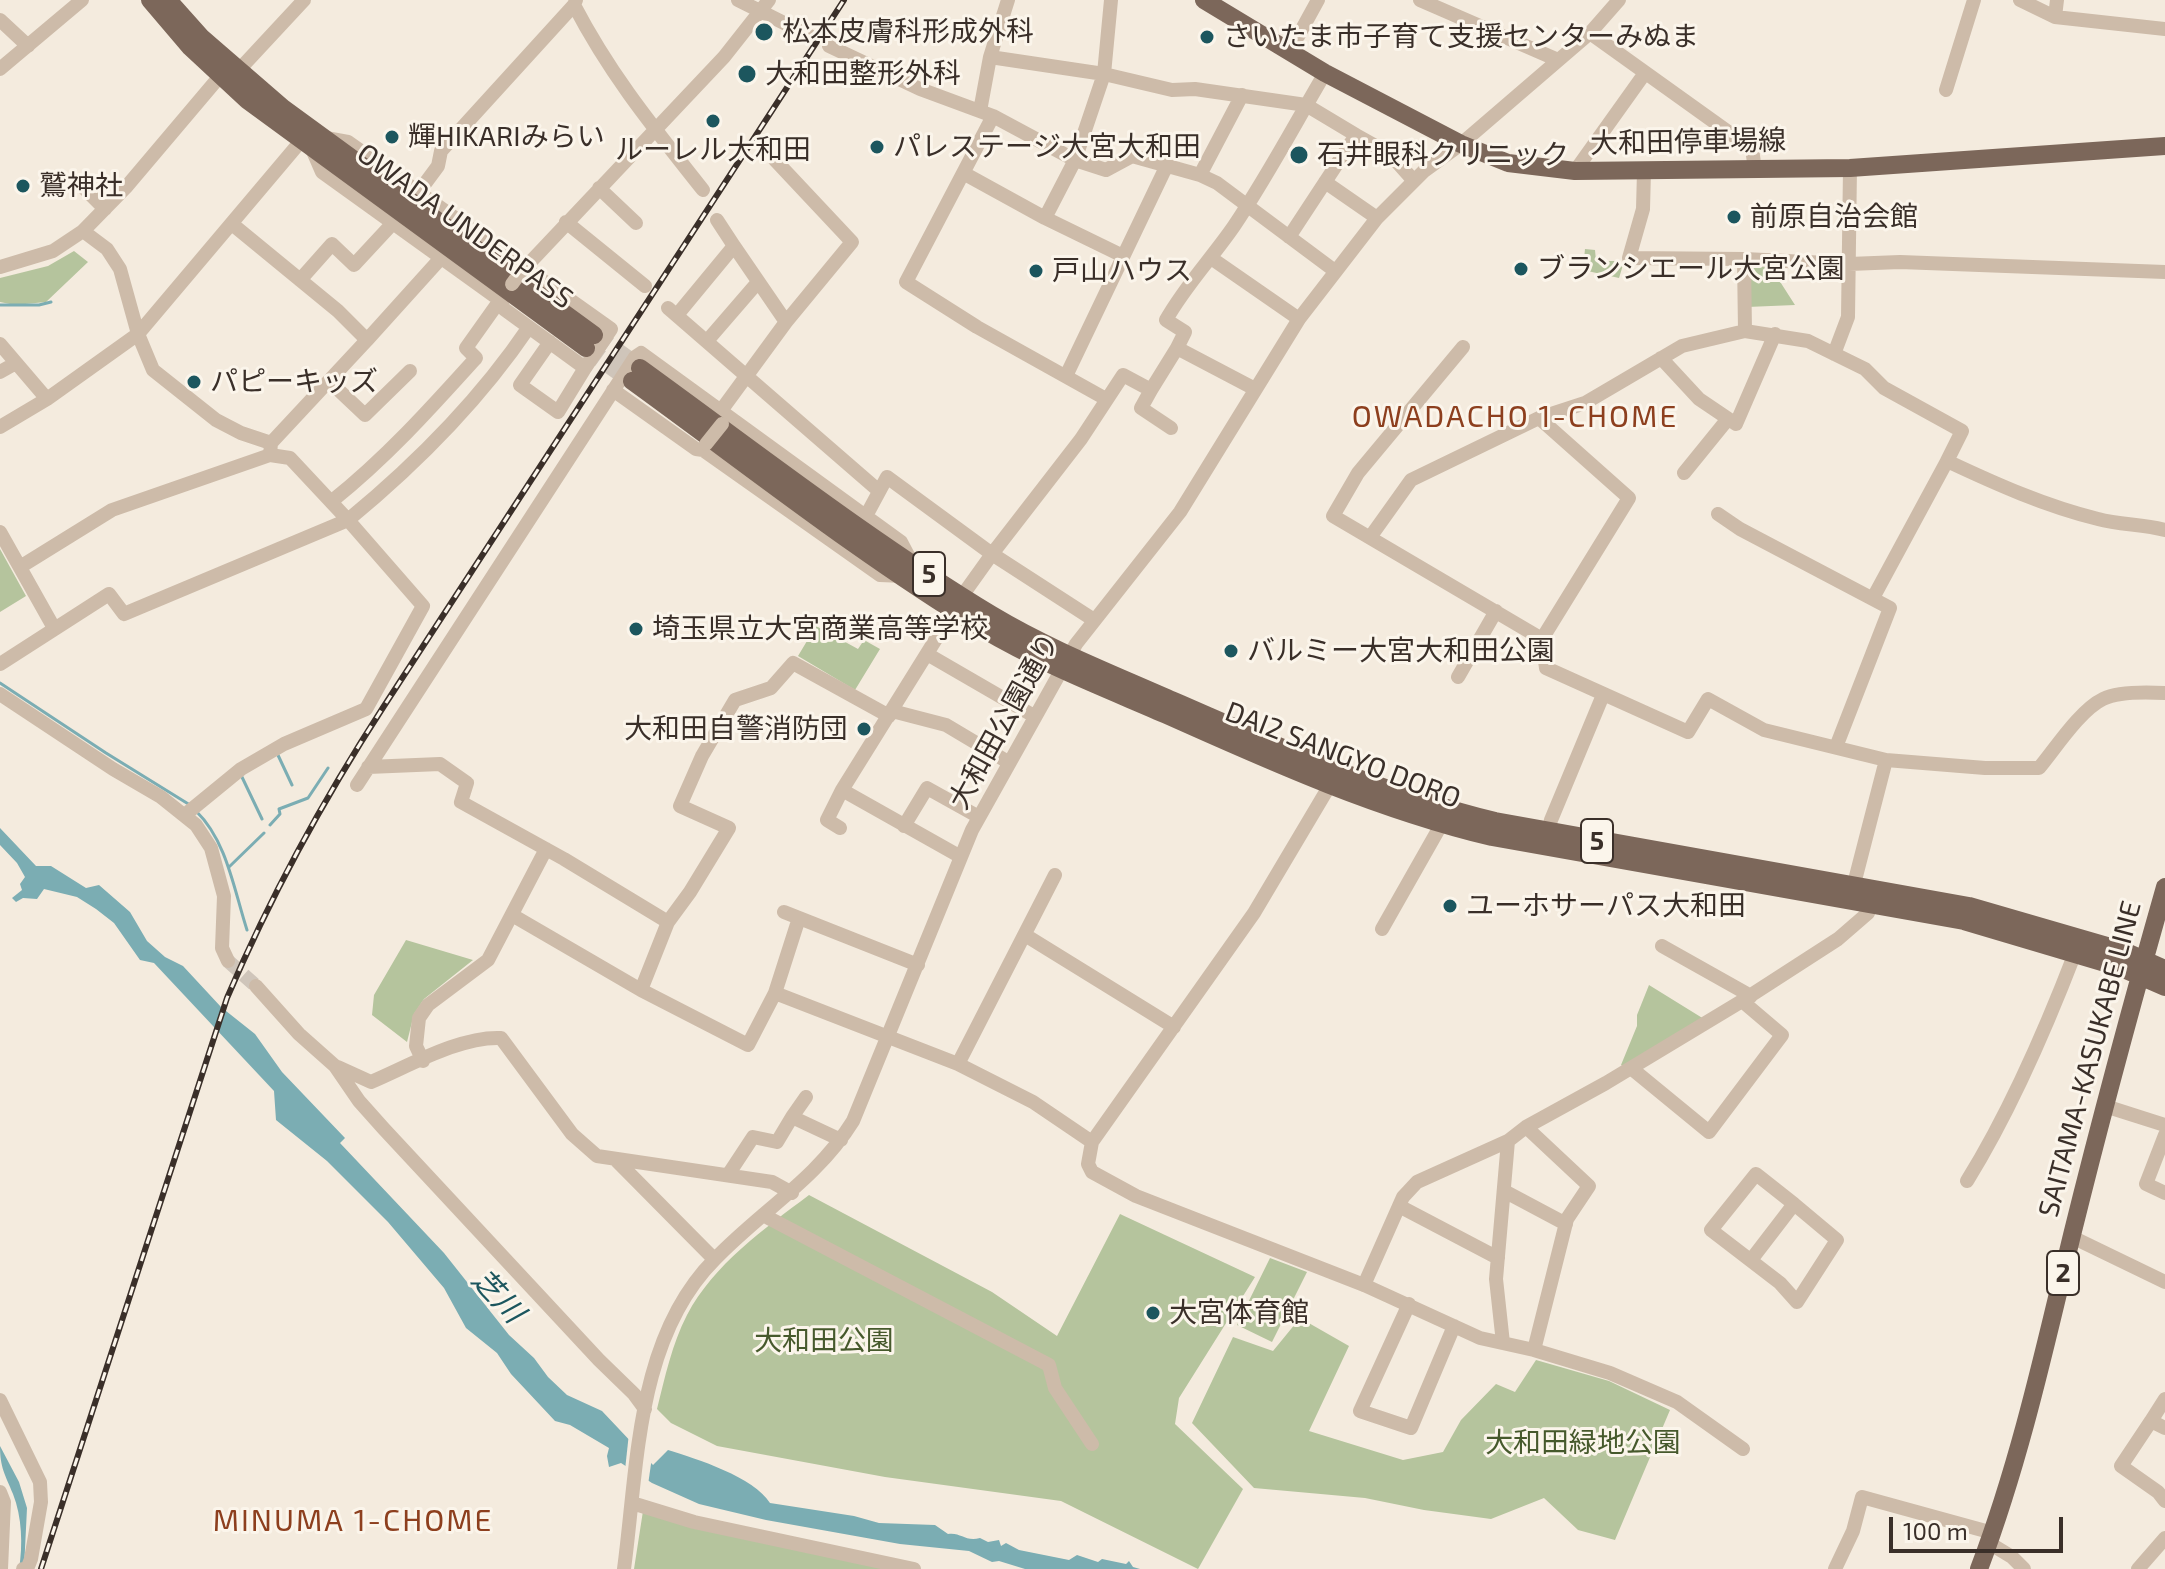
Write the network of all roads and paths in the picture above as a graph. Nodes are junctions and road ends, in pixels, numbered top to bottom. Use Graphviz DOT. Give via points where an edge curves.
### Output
graph roads {
  1 [pos="82,0"];
  2 [pos="150,0"];
  3 [pos="168,0"];
  4 [pos="304,0"];
  5 [pos="738,0"];
  6 [pos="769,0"];
  7 [pos="1008,0"];
  8 [pos="1111,0"];
  9 [pos="1318,0"];
  10 [pos="1420,0"];
  11 [pos="1619,0"];
  12 [pos="1974,0"];
  13 [pos="2020,0"];
  14 [pos="2057,0"];
  15 [pos="1213,2"];
  16 [pos="575,3"];
  17 [pos="1439,4"];
  18 [pos="760,13"];
  19 [pos="2055,17"];
  20 [pos="0,20"];
  21 [pos="2165,29"];
  22 [pos="1590,33"];
  23 [pos="810,36"];
  24 [pos="28,46"];
  25 [pos="829,46"];
  26 [pos="1290,51"];
  27 [pos="990,57"];
  28 [pos="1558,60"];
  29 [pos="0,69"];
  30 [pos="229,71"];
  31 [pos="1325,73"];
  32 [pos="1645,73"];
  33 [pos="1104,74"];
  34 [pos="1946,90"];
  35 [pos="1242,95"];
  36 [pos="1306,105"];
  37 [pos="987,114"];
  38 [pos="656,130"];
  39 [pos="1356,135"];
  40 [pos="311,142"];
  41 [pos="1461,144"];
  42 [pos="2165,146"];
  43 [pos="775,160"];
  44 [pos="1075,160"];
  45 [pos="1167,165"];
  46 [pos="1850,168"];
  47 [pos="1755,169"];
  48 [pos="1575,171"];
  49 [pos="1644,171"];
  50 [pos="965,174"];
  51 [pos="1200,175"];
  52 [pos="1414,181"];
  53 [pos="1325,182"];
  54 [pos="84,188"];
  55 [pos="599,188"];
  56 [pos="703,190"];
  57 [pos="418,193"];
  58 [pos="1247,205"];
  59 [pos="105,209"];
  60 [pos="1045,218"];
  61 [pos="1377,218"];
  62 [pos="717,220"];
  63 [pos="566,222"];
  64 [pos="393,223"];
  65 [pos="636,223"];
  66 [pos="232,224"];
  67 [pos="83,231"];
  68 [pos="1289,237"];
  69 [pos="734,246"];
  70 [pos="1123,256"];
  71 [pos="441,258"];
  72 [pos="1211,258"];
  73 [pos="1744,259"];
  74 [pos="1849,264"];
  75 [pos="0,267"];
  76 [pos="522,271"];
  77 [pos="1335,271"];
  78 [pos="2165,272"];
  79 [pos="300,280"];
  80 [pos="758,282"];
  81 [pos="645,286"];
  82 [pos="501,298"];
  83 [pos="1299,319"];
  84 [pos="786,322"];
  85 [pos="529,327"];
  86 [pos="1745,331"];
  87 [pos="138,334"];
  88 [pos="1775,334"];
  89 [pos="367,340"];
  90 [pos="590,341"];
  91 [pos="707,341"];
  92 [pos="550,342"];
  93 [pos="0,344"];
  94 [pos="1463,347"];
  95 [pos="1177,348"];
  96 [pos="1834,354"];
  97 [pos="1661,358"];
  98 [pos="16,363"];
  99 [pos="585,368"];
  100 [pos="410,371"];
  101 [pos="0,372"];
  102 [pos="745,374"];
  103 [pos="636,375"];
  104 [pos="1066,376"];
  105 [pos="329,381"];
  106 [pos="1255,389"];
  107 [pos="613,390"];
  108 [pos="1151,390"];
  109 [pos="47,399"];
  110 [pos="1106,399"];
  111 [pos="723,417"];
  112 [pos="1539,418"];
  113 [pos="1727,420"];
  114 [pos="0,427"];
  115 [pos="1171,428"];
  116 [pos="705,447"];
  117 [pos="270,449"];
  118 [pos="1947,461"];
  119 [pos="1684,473"];
  120 [pos="879,491"];
  121 [pos="332,501"];
  122 [pos="1718,514"];
  123 [pos="866,516"];
  124 [pos="348,520"];
  125 [pos="2165,530"];
  126 [pos="0,532"];
  127 [pos="1371,536"];
  128 [pos="992,554"];
  129 [pos="20,567"];
  130 [pos="908,570"];
  131 [pos="1873,598"];
  132 [pos="958,603"];
  133 [pos="1496,611"];
  134 [pos="1094,620"];
  135 [pos="54,628"];
  136 [pos="1542,639"];
  137 [pos="927,654"];
  138 [pos="1065,662"];
  139 [pos="0,664"];
  140 [pos="1458,677"];
  141 [pos="2165,693"];
  142 [pos="0,694"];
  143 [pos="1603,695"];
  144 [pos="891,713"];
  145 [pos="1034,716"];
  146 [pos="1836,747"];
  147 [pos="1886,760"];
  148 [pos="1008,762"];
  149 [pos="368,767"];
  150 [pos="357,785"];
  151 [pos="1330,785"];
  152 [pos="842,790"];
  153 [pos="186,814"];
  154 [pos="979,817"];
  155 [pos="1441,825"];
  156 [pos="904,826"];
  157 [pos="840,828"];
  158 [pos="1546,840"];
  159 [pos="546,849"];
  160 [pos="961,857"];
  161 [pos="1055,875"];
  162 [pos="2165,887"];
  163 [pos="1862,896"];
  164 [pos="784,912"];
  165 [pos="512,915"];
  166 [pos="799,918"];
  167 [pos="668,922"];
  168 [pos="1382,929"];
  169 [pos="1025,935"];
  170 [pos="1662,946"];
  171 [pos="2075,953"];
  172 [pos="228,961"];
  173 [pos="918,965"];
  174 [pos="2142,966"];
  175 [pos="2165,969"];
  176 [pos="256,986"];
  177 [pos="2165,987"];
  178 [pos="641,990"];
  179 [pos="775,993"];
  180 [pos="1746,998"];
  181 [pos="1174,1027"];
  182 [pos="890,1037"];
  183 [pos="423,1061"];
  184 [pos="958,1064"];
  185 [pos="335,1066"];
  186 [pos="1631,1068"];
  187 [pos="371,1082"];
  188 [pos="806,1097"];
  189 [pos="359,1101"];
  190 [pos="2105,1106"];
  191 [pos="792,1117"];
  192 [pos="2165,1125"];
  193 [pos="1526,1127"];
  194 [pos="2164,1139"];
  195 [pos="841,1140"];
  196 [pos="1508,1141"];
  197 [pos="1092,1142"];
  198 [pos="615,1159"];
  199 [pos="728,1175"];
  200 [pos="1967,1181"];
  201 [pos="1504,1191"];
  202 [pos="792,1193"];
  203 [pos="2165,1193"];
  204 [pos="1794,1204"];
  205 [pos="1399,1206"];
  206 [pos="763,1215"];
  207 [pos="1566,1224"];
  208 [pos="2072,1237"];
  209 [pos="1498,1258"];
  210 [pos="714,1259"];
  211 [pos="1751,1260"];
  212 [pos="2165,1282"];
  213 [pos="1364,1285"];
  214 [pos="1409,1304"];
  215 [pos="1454,1326"];
  216 [pos="1503,1343"];
  217 [pos="1534,1350"];
  218 [pos="2165,1399"];
  219 [pos="0,1400"];
  220 [pos="644,1416"];
  221 [pos="2151,1421"];
  222 [pos="2165,1428"];
  223 [pos="1092,1444"];
  224 [pos="1743,1449"];
  225 [pos="0,1492"];
  226 [pos="632,1499"];
  227 [pos="2165,1501"];
  228 [pos="1991,1538"];
  229 [pos="2165,1538"];
  230 [pos="1,1569"];
  231 [pos="25,1569"];
  232 [pos="624,1569"];
  233 [pos="914,1569"];
  234 [pos="1835,1569"];
  235 [pos="1979,1569"];
  236 [pos="2024,1569"];
  237 [pos="2138,1569"];
  1 -- 24 [label="street"];
  2 -- 30 [label="main road"];
  3 -- 30 [label="main road"];
  4 -- 30 [label="street"];
  5 -- 18 [label="street"];
  6 -- 18 [label="street"];
  7 -- 27 [label="street"];
  8 -- 33 [label="street"];
  9 -- 26 [label="street"];
  10 -- 17 [label="street"];
  11 -- 22 [label="street, 大和田公園通り"];
  12 -- 34 [label="street"];
  13 -- 19 [label="street"];
  14 -- 19 [label="street"];
  15 -- 26 [label="main road, 大和田停車場線"];
  16 -- 38 [label="street" via="589,36"];
  16 -- 57 [label="street" via="441,151 438,166"];
  17 -- 28 [label="street"];
  18 -- 23 [label="street"];
  18 -- 38 [label="street"];
  19 -- 21 [label="street"];
  20 -- 24 [label="street"];
  22 -- 28 [label="street, 大和田公園通り"];
  22 -- 32 [label="street"];
  24 -- 29 [label="street"];
  25 -- 37 [label="street" via="909,85"];
  26 -- 31 [label="main road, 大和田停車場線"];
  27 -- 33 [label="street"];
  27 -- 37 [label="street"];
  28 -- 41 [label="street, 大和田公園通り"];
  30 -- 40 [label="main road, OWADA UNDERPASS"];
  30 -- 59 [label="street"];
  31 -- 36 [label="street"];
  31 -- 41 [label="main road, 大和田停車場線"];
  32 -- 47 [label="street" via="1752,149"];
  32 -- 48 [label="street"];
  33 -- 35 [label="street" via="1172,90"];
  33 -- 44 [label="street"];
  35 -- 36 [label="street"];
  35 -- 51 [label="street"];
  36 -- 39 [label="street"];
  36 -- 58 [label="street"];
  37 -- 44 [label="street"];
  37 -- 50 [label="street"];
  38 -- 55 [label="street"];
  38 -- 56 [label="street"];
  39 -- 52 [label="street" via="1390,154"];
  39 -- 53 [label="street"];
  40 -- 57 [label="street" via="348,142"];
  40 -- 64 [label="street" via="322,172"];
  40 -- 66 [label="street"];
  40 -- 90 [label="main road, OWADA UNDERPASS"];
  41 -- 48 [label="main road, 大和田停車場線" via="1508,163"];
  41 -- 52 [label="street, 大和田公園通り"];
  42 -- 46 [label="main road, 大和田停車場線"];
  43 -- 84 [label="street" via="852,242"];
  44 -- 45 [label="street" via="1106,170 1132,156"];
  44 -- 60 [label="street"];
  45 -- 51 [label="street"];
  45 -- 70 [label="street"];
  46 -- 47 [label="main road, 大和田停車場線"];
  46 -- 74 [label="street"];
  47 -- 49 [label="main road, 大和田停車場線"];
  48 -- 49 [label="main road, 大和田停車場線"];
  49 -- 73 [label="street" via="1643,209 1629,258"];
  50 -- 60 [label="street"];
  50 -- 104 [label="street" via="906,282"];
  51 -- 58 [label="street"];
  52 -- 61 [label="street, 大和田公園通り"];
  53 -- 61 [label="street"];
  53 -- 68 [label="street"];
  54 -- 59 [label="street"];
  55 -- 63 [label="street"];
  55 -- 65 [label="street"];
  57 -- 76 [label="street"];
  58 -- 68 [label="street"];
  58 -- 72 [label="street"];
  59 -- 67 [label="street"];
  60 -- 70 [label="street"];
  61 -- 77 [label="street, 大和田公園通り"];
  62 -- 69 [label="street"];
  63 -- 76 [label="street"];
  63 -- 81 [label="street"];
  64 -- 71 [label="street"];
  64 -- 79 [label="street" via="354,265 332,244"];
  66 -- 79 [label="street"];
  66 -- 87 [label="street"];
  67 -- 75 [label="street" via="53,251"];
  67 -- 87 [label="street" via="107,249 120,269"];
  68 -- 77 [label="street"];
  69 -- 80 [label="street"];
  69 -- 91 [label="street" via="673,312"];
  70 -- 104 [label="street"];
  71 -- 82 [label="street"];
  71 -- 89 [label="street"];
  72 -- 83 [label="street"];
  72 -- 95 [label="street" via="1166,320 1185,332"];
  73 -- 74 [label="street"];
  73 -- 86 [label="street"];
  74 -- 78 [label="street"];
  74 -- 96 [label="street" via="1848,317"];
  76 -- 82 [label="street, bridge"];
  76 -- 99 [label="street" via="611,329"];
  77 -- 83 [label="street, 大和田公園通り"];
  79 -- 89 [label="street"];
  80 -- 84 [label="street"];
  80 -- 91 [label="street"];
  82 -- 85 [label="street" via="504,309"];
  82 -- 121 [label="street" via="466,348 476,358 374,467"];
  83 -- 106 [label="street, 大和田公園通り"];
  84 -- 102 [label="street"];
  85 -- 92 [label="street"];
  85 -- 124 [label="street" via="445,431"];
  86 -- 88 [label="street"];
  86 -- 97 [label="street" via="1682,346"];
  87 -- 109 [label="street"];
  87 -- 117 [label="street" via="153,370 229,427"];
  88 -- 96 [label="street"];
  88 -- 113 [label="street" via="1736,424"];
  89 -- 105 [label="street"];
  91 -- 102 [label="street"];
  92 -- 99 [label="street"];
  92 -- 99 [label="street" via="520,385 558,412"];
  93 -- 98 [label="street"];
  94 -- 127 [label="street" via="1358,473 1333,516"];
  95 -- 106 [label="street"];
  95 -- 108 [label="street"];
  96 -- 118 [label="street" via="1962,431"];
  97 -- 112 [label="street" via="1585,403"];
  97 -- 113 [label="street"];
  98 -- 101 [label="street"];
  98 -- 109 [label="street"];
  100 -- 105 [label="street" via="365,415"];
  102 -- 111 [label="street"];
  102 -- 120 [label="street"];
  103 -- 130 [label="main road, DAI2 SANGYO DORO / 5"];
  104 -- 110 [label="street"];
  105 -- 117 [label="street"];
  106 -- 134 [label="street, 大和田公園通り" via="1180,512"];
  107 -- 111 [label="street" via="641,353"];
  107 -- 116 [label="street" via="696,449"];
  107 -- 149 [label="street"];
  108 -- 110 [label="street" via="1123,375"];
  108 -- 115 [label="street" via="1141,408"];
  109 -- 114 [label="street"];
  110 -- 128 [label="street"];
  111 -- 116 [label="street, bridge"];
  111 -- 123 [label="street"];
  112 -- 127 [label="street" via="1411,480"];
  112 -- 136 [label="street" via="1629,498"];
  113 -- 119 [label="street"];
  116 -- 130 [label="street" via="880,575"];
  117 -- 121 [label="street" via="290,458"];
  117 -- 129 [label="street" via="112,510"];
  118 -- 125 [label="street" via="2047,505"];
  118 -- 131 [label="street"];
  120 -- 123 [label="street"];
  120 -- 128 [label="street" via="887,477"];
  121 -- 124 [label="street"];
  122 -- 131 [label="street"];
  123 -- 130 [label="street" via="901,542"];
  124 -- 135 [label="street" via="124,614 109,594"];
  124 -- 153 [label="street" via="423,606 366,709 264,755"];
  126 -- 129 [label="street"];
  127 -- 133 [label="street"];
  128 -- 132 [label="street"];
  128 -- 134 [label="street"];
  129 -- 135 [label="street"];
  130 -- 132 [label="main road, DAI2 SANGYO DORO / 5"];
  131 -- 146 [label="street" via="1890,608"];
  132 -- 137 [label="street"];
  132 -- 138 [label="main road, DAI2 SANGYO DORO / 5" via="1030,636"];
  133 -- 136 [label="street"];
  133 -- 140 [label="street"];
  134 -- 138 [label="street, 大和田公園通り"];
  135 -- 139 [label="street"];
  136 -- 143 [label="street" via="1546,668"];
  137 -- 144 [label="street"];
  137 -- 145 [label="street"];
  138 -- 145 [label="street, 大和田公園通り"];
  138 -- 151 [label="main road, DAI2 SANGYO DORO / 5"];
  138 -- 158 [label="main road, DAI2 SANGYO DORO / 5" via="1374,785"];
  141 -- 147 [label="street" via="2102,699 2039,768"];
  142 -- 153 [label="street"];
  143 -- 146 [label="street" via="1688,732 1708,699 1764,730"];
  143 -- 158 [label="street"];
  144 -- 148 [label="street" via="946,725"];
  144 -- 152 [label="street"];
  144 -- 167 [label="street" via="793,663 771,688 735,700 680,806 729,828"];
  145 -- 148 [label="street, 大和田公園通り"];
  146 -- 147 [label="street"];
  147 -- 163 [label="street"];
  148 -- 154 [label="street, 大和田公園通り"];
  149 -- 150 [label="street"];
  149 -- 159 [label="street" via="440,764 467,783 461,802"];
  151 -- 155 [label="main road, DAI2 SANGYO DORO / 5"];
  151 -- 181 [label="street" via="1254,913"];
  152 -- 156 [label="street"];
  152 -- 157 [label="street" via="827,820"];
  153 -- 172 [label="street" via="211,848 224,896 222,948"];
  154 -- 156 [label="street" via="927,788"];
  154 -- 160 [label="street, 大和田公園通り"];
  155 -- 158 [label="main road, DAI2 SANGYO DORO / 5"];
  155 -- 168 [label="street"];
  156 -- 160 [label="street"];
  158 -- 163 [label="main road, DAI2 SANGYO DORO / 5"];
  159 -- 165 [label="street"];
  159 -- 167 [label="street"];
  160 -- 173 [label="street, 大和田公園通り"];
  161 -- 169 [label="street"];
  162 -- 174 [label="main road, SAITAMA-KASUKABE LINE / 2"];
  163 -- 171 [label="main road, DAI2 SANGYO DORO / 5"];
  163 -- 174 [label="main road, DAI2 SANGYO DORO / 5" via="2002,914"];
  163 -- 180 [label="street" via="1868,913 1838,939"];
  164 -- 166 [label="street"];
  165 -- 178 [label="street"];
  165 -- 183 [label="street" via="488,960 428,1005 419,1018 416,1046"];
  166 -- 173 [label="street"];
  166 -- 179 [label="street"];
  167 -- 178 [label="street"];
  169 -- 181 [label="street"];
  169 -- 184 [label="street"];
  170 -- 180 [label="street"];
  171 -- 174 [label="main road, DAI2 SANGYO DORO / 5"];
  171 -- 200 [label="street" via="1997,1128"];
  173 -- 182 [label="street, 大和田公園通り"];
  174 -- 175 [label="main road, DAI2 SANGYO DORO"];
  174 -- 177 [label="main road, DAI2 SANGYO DORO"];
  174 -- 190 [label="main road, SAITAMA-KASUKABE LINE / 2"];
  176 -- 185 [label="street"];
  178 -- 179 [label="street" via="748,1045"];
  179 -- 182 [label="street"];
  180 -- 186 [label="street"];
  180 -- 186 [label="street" via="1782,1035 1709,1132"];
  181 -- 197 [label="street"];
  182 -- 184 [label="street"];
  182 -- 195 [label="street, 大和田公園通り"];
  183 -- 187 [label="street"];
  183 -- 198 [label="street" via="476,1040 501,1038 572,1134 597,1156"];
  184 -- 197 [label="street" via="1033,1102"];
  185 -- 187 [label="street"];
  185 -- 189 [label="street"];
  186 -- 193 [label="street"];
  187 -- 189 [label="street"];
  188 -- 191 [label="street"];
  189 -- 220 [label="street" via="634,1394"];
  190 -- 192 [label="street"];
  190 -- 208 [label="main road, SAITAMA-KASUKABE LINE / 2"];
  191 -- 195 [label="street"];
  191 -- 199 [label="street" via="777,1142 753,1137"];
  193 -- 196 [label="street"];
  193 -- 207 [label="street" via="1589,1186"];
  194 -- 203 [label="street" via="2146,1184"];
  195 -- 202 [label="street, 大和田公園通り"];
  196 -- 201 [label="street"];
  196 -- 205 [label="street" via="1417,1182"];
  197 -- 213 [label="street" via="1092,1172 1136,1196"];
  198 -- 199 [label="street"];
  198 -- 210 [label="street"];
  199 -- 202 [label="street" via="772,1182"];
  201 -- 207 [label="street"];
  201 -- 209 [label="street"];
  202 -- 206 [label="street, 大和田公園通り"];
  204 -- 211 [label="street"];
  204 -- 211 [label="street" via="1756,1174 1711,1230"];
  204 -- 211 [label="street" via="1837,1240 1797,1302"];
  205 -- 209 [label="street"];
  205 -- 213 [label="street"];
  206 -- 210 [label="street, 大和田公園通り"];
  206 -- 223 [label="street" via="1049,1365 1055,1388"];
  207 -- 217 [label="street"];
  208 -- 212 [label="street"];
  208 -- 228 [label="main road, SAITAMA-KASUKABE LINE / 2"];
  209 -- 216 [label="street"];
  210 -- 220 [label="street, 大和田公園通り" via="670,1323"];
  213 -- 214 [label="street"];
  214 -- 215 [label="street"];
  214 -- 215 [label="street" via="1360,1411 1411,1428"];
  215 -- 216 [label="street"];
  216 -- 217 [label="street"];
  217 -- 224 [label="street" via="1610,1373 1677,1402"];
  218 -- 221 [label="street"];
  219 -- 231 [label="street" via="42,1494"];
  220 -- 226 [label="street, 大和田公園通り"];
  221 -- 222 [label="street"];
  221 -- 227 [label="street" via="2121,1466"];
  225 -- 230 [label="street"];
  226 -- 232 [label="street, 大和田公園通り"];
  226 -- 233 [label="street" via="694,1522"];
  228 -- 234 [label="street" via="1862,1497"];
  228 -- 235 [label="main road, SAITAMA-KASUKABE LINE / 2"];
  228 -- 236 [label="street"];
  229 -- 237 [label="street"];
}
